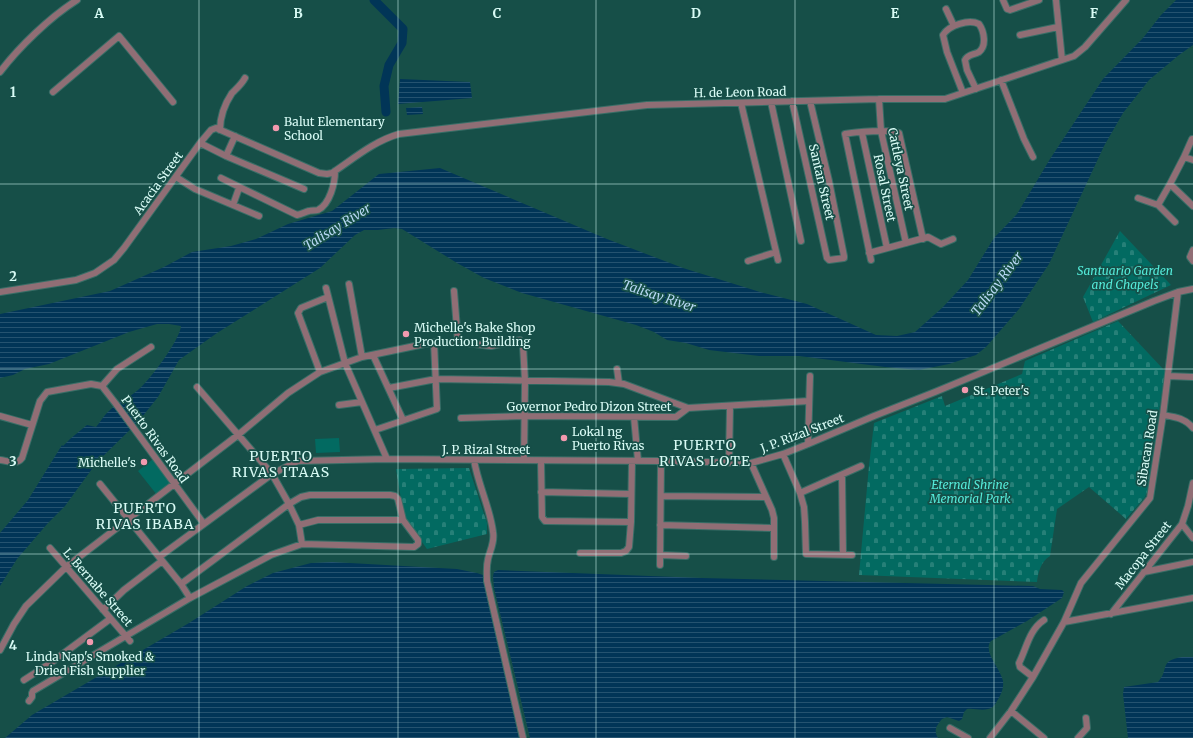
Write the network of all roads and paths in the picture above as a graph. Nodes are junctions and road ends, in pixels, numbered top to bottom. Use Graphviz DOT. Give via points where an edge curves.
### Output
graph roads {
  1 [pos="77,0"];
  2 [pos="1003,0"];
  3 [pos="1039,0"];
  4 [pos="1056,0"];
  5 [pos="1126,0"];
  6 [pos="946,9"];
  7 [pos="954,26"];
  8 [pos="1058,27"];
  9 [pos="1020,35"];
  10 [pos="965,60"];
  11 [pos="1062,60"];
  12 [pos="952,64"];
  13 [pos="0,72"];
  14 [pos="245,78"];
  15 [pos="1001,80"];
  16 [pos="976,89"];
  17 [pos="53,92"];
  18 [pos="963,93"];
  19 [pos="880,99"];
  20 [pos="792,101"];
  21 [pos="810,101"];
  22 [pos="173,102"];
  23 [pos="771,102"];
  24 [pos="741,103"];
  25 [pos="220,130"];
  26 [pos="881,131"];
  27 [pos="862,133"];
  28 [pos="235,136"];
  29 [pos="1193,138"];
  30 [pos="200,144"];
  31 [pos="226,156"];
  32 [pos="1033,157"];
  33 [pos="1184,157"];
  34 [pos="1193,160"];
  35 [pos="335,171"];
  36 [pos="176,177"];
  37 [pos="221,178"];
  38 [pos="1170,184"];
  39 [pos="239,188"];
  40 [pos="304,189"];
  41 [pos="1138,198"];
  42 [pos="1192,203"];
  43 [pos="233,205"];
  44 [pos="1158,205"];
  45 [pos="259,216"];
  46 [pos="1175,222"];
  47 [pos="923,239"];
  48 [pos="953,239"];
  49 [pos="801,241"];
  50 [pos="906,243"];
  51 [pos="887,248"];
  52 [pos="1193,250"];
  53 [pos="776,252"];
  54 [pos="869,253"];
  55 [pos="748,260"];
  56 [pos="778,260"];
  57 [pos="871,260"];
  58 [pos="1193,261"];
  59 [pos="349,284"];
  60 [pos="326,288"];
  61 [pos="1193,289"];
  62 [pos="454,291"];
  63 [pos="0,292"];
  64 [pos="1178,292"];
  65 [pos="328,297"];
  66 [pos="434,342"];
  67 [pos="458,342"];
  68 [pos="151,347"];
  69 [pos="373,355"];
  70 [pos="362,357"];
  71 [pos="345,363"];
  72 [pos="618,369"];
  73 [pos="320,372"];
  74 [pos="810,376"];
  75 [pos="1168,376"];
  76 [pos="1193,376"];
  77 [pos="436,378"];
  78 [pos="524,381"];
  79 [pos="619,383"];
  80 [pos="102,386"];
  81 [pos="197,387"];
  82 [pos="389,388"];
  83 [pos="809,401"];
  84 [pos="362,402"];
  85 [pos="339,405"];
  86 [pos="730,406"];
  87 [pos="688,408"];
  88 [pos="1163,415"];
  89 [pos="0,416"];
  90 [pos="524,416"];
  91 [pos="634,417"];
  92 [pos="461,418"];
  93 [pos="403,420"];
  94 [pos="32,425"];
  95 [pos="1193,428"];
  96 [pos="375,430"];
  97 [pos="238,435"];
  98 [pos="808,444"];
  99 [pos="784,454"];
  100 [pos="387,459"];
  101 [pos="474,460"];
  102 [pos="524,460"];
  103 [pos="0,461"];
  104 [pos="541,461"];
  105 [pos="635,461"];
  106 [pos="661,461"];
  107 [pos="729,462"];
  108 [pos="752,463"];
  109 [pos="861,466"];
  110 [pos="272,474"];
  111 [pos="842,475"];
  112 [pos="174,483"];
  113 [pos="100,484"];
  114 [pos="1193,485"];
  115 [pos="541,492"];
  116 [pos="631,494"];
  117 [pos="800,494"];
  118 [pos="661,496"];
  119 [pos="766,497"];
  120 [pos="289,504"];
  121 [pos="129,518"];
  122 [pos="403,520"];
  123 [pos="631,522"];
  124 [pos="204,524"];
  125 [pos="1182,524"];
  126 [pos="299,525"];
  127 [pos="660,525"];
  128 [pos="773,528"];
  129 [pos="1193,538"];
  130 [pos="302,544"];
  131 [pos="50,548"];
  132 [pos="580,553"];
  133 [pos="660,555"];
  134 [pos="843,555"];
  135 [pos="852,555"];
  136 [pos="686,556"];
  137 [pos="774,557"];
  138 [pos="161,559"];
  139 [pos="1193,562"];
  140 [pos="660,565"];
  141 [pos="66,567"];
  142 [pos="1144,572"];
  143 [pos="181,584"];
  144 [pos="190,598"];
  145 [pos="1193,598"];
  146 [pos="103,610"];
  147 [pos="1111,614"];
  148 [pos="110,619"];
  149 [pos="1044,620"];
  150 [pos="1064,622"];
  151 [pos="128,639"];
  152 [pos="0,650"];
  153 [pos="1034,677"];
  154 [pos="24,680"];
  155 [pos="29,701"];
  156 [pos="1011,711"];
  157 [pos="1086,718"];
  158 [pos="950,728"];
  159 [pos="523,738"];
  160 [pos="968,738"];
  161 [pos="990,738"];
  162 [pos="1044,738"];
  163 [pos="1078,738"];
  1 -- 13 [label="street" via="60,10"];
  2 -- 3 [label="street" via="1010,10"];
  4 -- 8 [label="street"];
  5 -- 11 [label="street, H. de Leon Road" via="1085,47 1074,56"];
  6 -- 7 [label="street"];
  7 -- 10 [label="street" via="971,22 979,24 982,28 981,49 967,56"];
  7 -- 12 [label="street" via="943,35"];
  8 -- 9 [label="street"];
  8 -- 11 [label="street"];
  10 -- 12 [label="street"];
  10 -- 16 [label="street"];
  11 -- 15 [label="street, H. de Leon Road"];
  12 -- 18 [label="street"];
  14 -- 25 [label="street" via="223,108"];
  15 -- 16 [label="street, H. de Leon Road"];
  15 -- 32 [label="street"];
  16 -- 18 [label="street, H. de Leon Road"];
  17 -- 22 [label="street" via="119,36"];
  18 -- 19 [label="street, H. de Leon Road" via="945,99"];
  19 -- 21 [label="street, H. de Leon Road"];
  19 -- 26 [label="street, Cattleya Street"];
  20 -- 21 [label="street, H. de Leon Road"];
  20 -- 21 [label="street, Santan Street" via="827,258 844,258"];
  20 -- 23 [label="street, H. de Leon Road"];
  23 -- 24 [label="street, H. de Leon Road"];
  23 -- 49 [label="street"];
  24 -- 35 [label="street, H. de Leon Road" via="647,105 399,134 373,145"];
  24 -- 53 [label="street"];
  25 -- 28 [label="street"];
  25 -- 30 [label="street, Acacia Street" via="211,130"];
  26 -- 27 [label="street"];
  26 -- 47 [label="street" via="899,133"];
  26 -- 50 [label="street, Cattleya Street"];
  27 -- 51 [label="street, Rosal Street"];
  27 -- 54 [label="street" via="844,134"];
  28 -- 31 [label="street"];
  28 -- 35 [label="street" via="319,173"];
  29 -- 33 [label="street"];
  30 -- 31 [label="street"];
  30 -- 36 [label="street, Acacia Street"];
  31 -- 40 [label="street"];
  33 -- 34 [label="street"];
  33 -- 38 [label="street"];
  35 -- 39 [label="street" via="334,188 321,208 297,215"];
  36 -- 43 [label="street" via="195,189"];
  36 -- 63 [label="street, Acacia Street" via="114,260 95,273 76,280"];
  37 -- 39 [label="street"];
  38 -- 42 [label="street"];
  38 -- 44 [label="street"];
  39 -- 43 [label="street"];
  41 -- 44 [label="street"];
  43 -- 45 [label="street"];
  44 -- 46 [label="street"];
  47 -- 48 [label="street" via="929,237 942,244"];
  47 -- 50 [label="street"];
  50 -- 51 [label="street"];
  51 -- 54 [label="street"];
  52 -- 58 [label="street" via="1190,256"];
  53 -- 55 [label="street"];
  53 -- 56 [label="street"];
  54 -- 57 [label="street"];
  59 -- 70 [label="street"];
  60 -- 65 [label="street"];
  61 -- 64 [label="street, J. P. Rizal Street"];
  62 -- 67 [label="street"];
  64 -- 75 [label="street, Sibacan Road"];
  64 -- 98 [label="street, J. P. Rizal Street"];
  65 -- 71 [label="street"];
  65 -- 73 [label="street" via="301,308 298,314"];
  66 -- 67 [label="street"];
  66 -- 69 [label="street"];
  66 -- 77 [label="street"];
  67 -- 78 [label="street" via="491,346 520,340 523,345"];
  68 -- 80 [label="street" via="117,369"];
  69 -- 70 [label="street"];
  69 -- 82 [label="street"];
  70 -- 71 [label="street"];
  71 -- 73 [label="street"];
  71 -- 84 [label="street"];
  72 -- 79 [label="street"];
  73 -- 97 [label="street" via="288,393"];
  74 -- 83 [label="street"];
  75 -- 76 [label="street"];
  75 -- 88 [label="street, Sibacan Road"];
  77 -- 78 [label="street"];
  77 -- 82 [label="street"];
  77 -- 93 [label="street" via="437,409"];
  78 -- 79 [label="street"];
  78 -- 90 [label="street"];
  79 -- 87 [label="street"];
  80 -- 94 [label="street" via="91,384 47,392 40,401"];
  80 -- 112 [label="street, Puerto Rivas Road"];
  81 -- 97 [label="street"];
  82 -- 93 [label="street"];
  83 -- 86 [label="street, Governor Pedro Dizon Street"];
  83 -- 98 [label="street"];
  84 -- 85 [label="street"];
  84 -- 96 [label="street"];
  86 -- 87 [label="street, Governor Pedro Dizon Street"];
  86 -- 107 [label="street"];
  87 -- 91 [label="street, Governor Pedro Dizon Street" via="676,417"];
  88 -- 95 [label="street" via="1179,417"];
  88 -- 150 [label="street, Sibacan Road" via="1150,498 1081,584"];
  89 -- 94 [label="street"];
  90 -- 91 [label="street, Governor Pedro Dizon Street"];
  90 -- 92 [label="street, Governor Pedro Dizon Street"];
  90 -- 102 [label="street"];
  91 -- 105 [label="street"];
  93 -- 96 [label="street"];
  94 -- 103 [label="street" via="20,462"];
  96 -- 100 [label="street"];
  97 -- 110 [label="street"];
  97 -- 112 [label="street"];
  98 -- 99 [label="street, J. P. Rizal Street"];
  99 -- 108 [label="street, J. P. Rizal Street"];
  99 -- 117 [label="street"];
  100 -- 101 [label="street, J. P. Rizal Street"];
  100 -- 110 [label="street, J. P. Rizal Street" via="298,461"];
  101 -- 102 [label="street, J. P. Rizal Street"];
  101 -- 159 [label="street" via="494,533 486,570"];
  102 -- 104 [label="street, J. P. Rizal Street"];
  104 -- 105 [label="street, J. P. Rizal Street"];
  104 -- 115 [label="street"];
  105 -- 106 [label="street, J. P. Rizal Street"];
  105 -- 116 [label="street"];
  106 -- 107 [label="street, J. P. Rizal Street"];
  106 -- 118 [label="street"];
  107 -- 108 [label="street, J. P. Rizal Street"];
  108 -- 119 [label="street"];
  109 -- 111 [label="street"];
  110 -- 120 [label="street"];
  110 -- 124 [label="street"];
  111 -- 117 [label="street"];
  111 -- 134 [label="street"];
  112 -- 121 [label="street"];
  112 -- 124 [label="street, Puerto Rivas Road"];
  113 -- 121 [label="street"];
  114 -- 125 [label="street, Macopa Street"];
  115 -- 116 [label="street"];
  115 -- 123 [label="street" via="542,518 545,521"];
  116 -- 123 [label="street"];
  117 -- 134 [label="street" via="804,507 806,554"];
  118 -- 119 [label="street"];
  118 -- 127 [label="street"];
  119 -- 128 [label="street" via="772,510"];
  120 -- 122 [label="street" via="300,497 310,495 390,495 398,499"];
  120 -- 126 [label="street"];
  120 -- 143 [label="street"];
  121 -- 138 [label="street"];
  121 -- 141 [label="street"];
  122 -- 126 [label="street" via="318,520"];
  122 -- 130 [label="street" via="418,540 414,547"];
  123 -- 132 [label="street" via="629,547 626,551"];
  124 -- 138 [label="street"];
  125 -- 129 [label="street"];
  125 -- 142 [label="street, Macopa Street"];
  126 -- 130 [label="street"];
  127 -- 128 [label="street"];
  127 -- 133 [label="street"];
  128 -- 137 [label="street"];
  130 -- 144 [label="street" via="271,555"];
  131 -- 141 [label="street, L. Bernabe Street"];
  133 -- 136 [label="street"];
  133 -- 140 [label="street"];
  134 -- 135 [label="street"];
  138 -- 143 [label="street"];
  138 -- 146 [label="street"];
  139 -- 142 [label="street"];
  141 -- 146 [label="street, L. Bernabe Street"];
  141 -- 152 [label="street" via="26,606"];
  142 -- 147 [label="street, Macopa Street"];
  143 -- 144 [label="street"];
  144 -- 151 [label="street"];
  145 -- 147 [label="street"];
  146 -- 148 [label="street, L. Bernabe Street"];
  147 -- 150 [label="street"];
  148 -- 151 [label="street, L. Bernabe Street"];
  148 -- 154 [label="street"];
  149 -- 153 [label="street" via="1031,633 1019,663 1022,669"];
  150 -- 153 [label="street, Sibacan Road"];
  151 -- 155 [label="street" via="33,691"];
  153 -- 156 [label="street, Sibacan Road"];
  156 -- 161 [label="street, Sibacan Road"];
  156 -- 162 [label="street"];
  157 -- 163 [label="street" via="1086,731"];
  158 -- 160 [label="street"];
}
